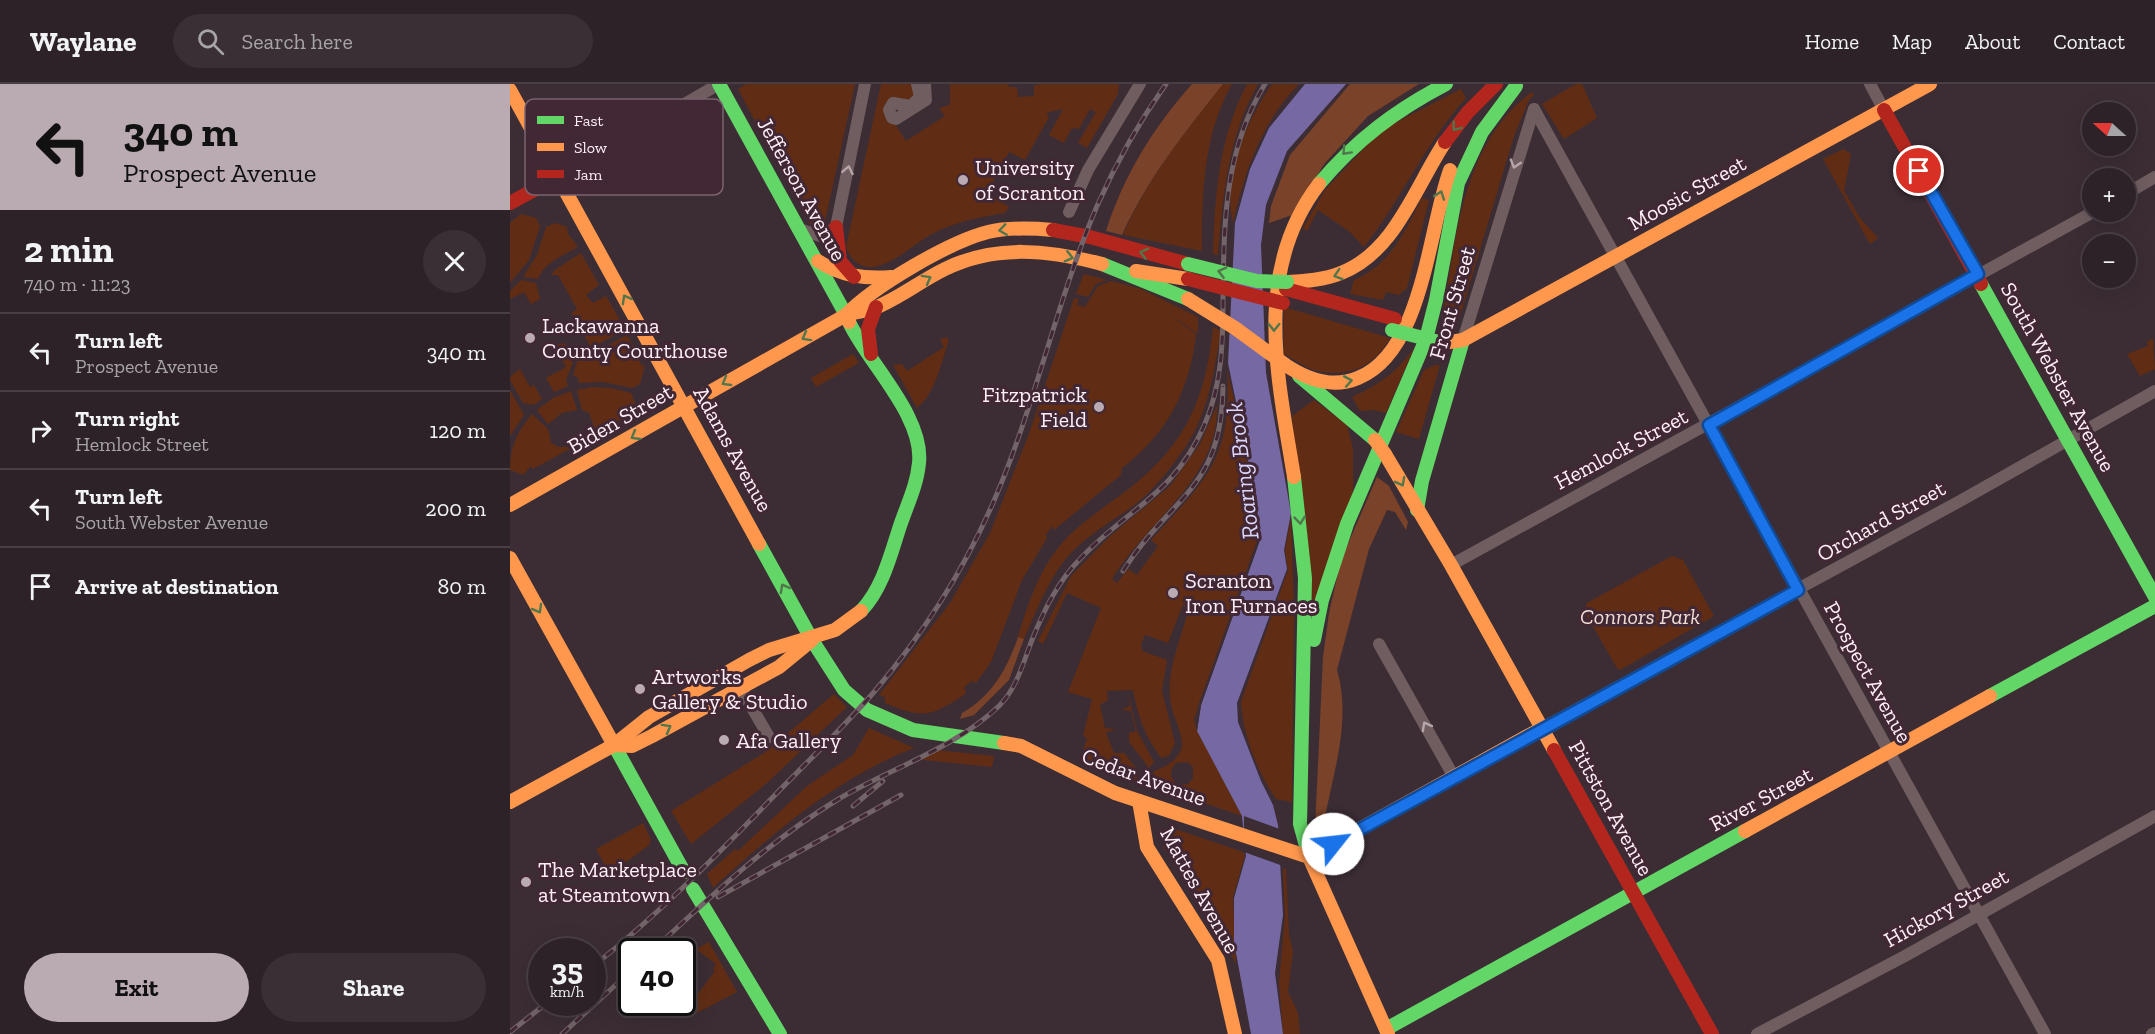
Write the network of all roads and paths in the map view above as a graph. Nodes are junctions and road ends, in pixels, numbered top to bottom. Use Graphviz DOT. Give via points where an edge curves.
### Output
graph roads {
  1 [pos="719,84"];
  2 [pos="865,84"];
  3 [pos="917,84"];
  4 [pos="925,84"];
  5 [pos="1140,84"];
  6 [pos="1446,84"];
  7 [pos="1496,84"];
  8 [pos="1870,84"];
  9 [pos="1930,84"];
  10 [pos="1518,85"];
  11 [pos="510,90"];
  12 [pos="693,99"];
  13 [pos="1534,109"];
  14 [pos="1884,110"];
  15 [pos="525,120"];
  16 [pos="2155,177"];
  17 [pos="2136,188"];
  18 [pos="525,195"];
  19 [pos="563,195"];
  20 [pos="510,203"];
  21 [pos="1069,212"];
  22 [pos="2082,218"];
  23 [pos="836,227"];
  24 [pos="800,229"];
  25 [pos="1616,256"];
  26 [pos="818,261"];
  27 [pos="1116,269"];
  28 [pos="1978,274"];
  29 [pos="900,275"];
  30 [pos="855,278"];
  31 [pos="1285,291"];
  32 [pos="876,307"];
  33 [pos="846,315"];
  34 [pos="1463,340"];
  35 [pos="872,359"];
  36 [pos="1288,367"];
  37 [pos="2155,391"];
  38 [pos="685,405"];
  39 [pos="1709,425"];
  40 [pos="2068,441"];
  41 [pos="510,505"];
  42 [pos="1417,510"];
  43 [pos="510,558"];
  44 [pos="1451,565"];
  45 [pos="1798,590"];
  46 [pos="2155,597"];
  47 [pos="2155,606"];
  48 [pos="812,640"];
  49 [pos="1379,644"];
  50 [pos="741,689"];
  51 [pos="1542,728"];
  52 [pos="769,737"];
  53 [pos="614,745"];
  54 [pos="1889,754"];
  55 [pos="1454,777"];
  56 [pos="1139,801"];
  57 [pos="510,802"];
  58 [pos="2155,816"];
  59 [pos="1309,857"];
  60 [pos="684,872"];
  61 [pos="693,890"];
  62 [pos="1634,893"];
  63 [pos="1977,914"];
  64 [pos="1387,1031"];
  65 [pos="780,1034"];
  66 [pos="1235,1034"];
  67 [pos="1712,1034"];
  68 [pos="1757,1034"];
  69 [pos="2045,1034"];
  1 -- 12 [label="street"];
  1 -- 24 [label="main road, Jefferson Avenue"];
  23 -- 2 [label="street, one-way"];
  3 -- 4 [label="street" via="920,98 911,106 893,103 889,110 892,118 926,100"];
  5 -- 21 [label="street" via="1088,170"];
  6 -- 59 [label="main road, one-way" via="1383,118 1334,165 1298,221 1279,279 1274,345 1303,544 1300,824"];
  7 -- 31 [label="main road, one-way" via="1448,138 1402,218 1376,253 1357,267"];
  8 -- 14 [label="street, South Webster Avenue"];
  9 -- 14 [label="main road, Moosic Street"];
  36 -- 10 [label="main road, one-way" via="1322,382 1351,381 1371,374 1393,355 1411,313 1446,177 1480,122"];
  10 -- 59 [label="main road" via="1490,119 1463,170 1427,336 1355,501 1324,587 1311,678"];
  11 -- 15 [label="main road, Adams Avenue"];
  13 -- 25 [label="street, Prospect Avenue"];
  13 -- 34 [label="street, Front Street, one-way"];
  14 -- 25 [label="main road, Moosic Street"];
  14 -- 28 [label="main road, South Webster Avenue"];
  16 -- 17 [label="street"];
  18 -- 20 [label="main road"];
  38 -- 19 [label="main road, Adams Avenue, one-way"];
  22 -- 28 [label="street, Hemlock Street"];
  23 -- 24 [label="street" via="823,237"];
  23 -- 30 [label="main road" via="839,263"];
  24 -- 26 [label="main road, Jefferson Avenue"];
  25 -- 34 [label="main road, Moosic Street"];
  25 -- 39 [label="street, Prospect Avenue"];
  26 -- 30 [label="main road"];
  26 -- 33 [label="main road, Jefferson Avenue"];
  27 -- 31 [label="main road, bridge"];
  32 -- 27 [label="main road, one-way" via="952,266 998,252 1042,251"];
  27 -- 36 [label="main road, bridge" via="1188,299"];
  28 -- 39 [label="street, Hemlock Street"];
  28 -- 40 [label="main road, South Webster Avenue"];
  29 -- 30 [label="main road"];
  31 -- 29 [label="main road, one-way, bridge" via="1059,231 1020,228 978,235"];
  29 -- 33 [label="main road" via="866,294"];
  31 -- 34 [label="main road, bridge" via="1437,335 1443,343"];
  32 -- 33 [label="main road"];
  32 -- 35 [label="main road" via="867,335"];
  33 -- 35 [label="main road, Jefferson Avenue"];
  33 -- 38 [label="main road, Biden Street, one-way"];
  34 -- 42 [label="main road, Front Street"];
  35 -- 48 [label="main road, Jefferson Avenue" via="918,442 917,474 871,600 854,617"];
  36 -- 42 [label="main road, Pittston Avenue, one-way, bridge" via="1375,440"];
  37 -- 40 [label="street, Orchard Street"];
  38 -- 41 [label="main road, Biden Street, one-way"];
  48 -- 38 [label="main road, Adams Avenue, one-way"];
  39 -- 44 [label="street, Hemlock Street"];
  39 -- 45 [label="street, Prospect Avenue"];
  40 -- 45 [label="street, Orchard Street"];
  40 -- 46 [label="main road, South Webster Avenue"];
  42 -- 44 [label="main road, Pittston Avenue"];
  43 -- 53 [label="main road, one-way"];
  44 -- 51 [label="main road, Pittston Avenue"];
  45 -- 51 [label="street, Orchard Street"];
  45 -- 54 [label="street, Prospect Avenue"];
  47 -- 54 [label="main road, River Street"];
  48 -- 53 [label="main road" via="769,651 731,671 671,704 624,734"];
  53 -- 48 [label="main road, one-way" via="632,746 652,736 779,667"];
  48 -- 56 [label="main road, Cedar Avenue" via="844,690 867,710 901,726 1021,746 1072,774"];
  55 -- 49 [label="street, one-way"];
  50 -- 52 [label="street"];
  51 -- 55 [label="main road, Orchard Street"];
  51 -- 62 [label="main road, Pittston Avenue"];
  53 -- 57 [label="main road"];
  53 -- 60 [label="main road"];
  54 -- 62 [label="main road, River Street"];
  54 -- 63 [label="street, Prospect Avenue"];
  55 -- 59 [label="main road, Orchard Street"];
  56 -- 59 [label="main road, Cedar Avenue"];
  56 -- 66 [label="main road, Mattes Avenue" via="1147,847 1218,960"];
  58 -- 63 [label="street, Hickory Street"];
  59 -- 64 [label="main road"];
  61 -- 65 [label="main road"];
  62 -- 64 [label="main road, River Street"];
  62 -- 67 [label="main road, Pittston Avenue"];
  63 -- 68 [label="street, Hickory Street"];
  63 -- 69 [label="street, Prospect Avenue"];
}
